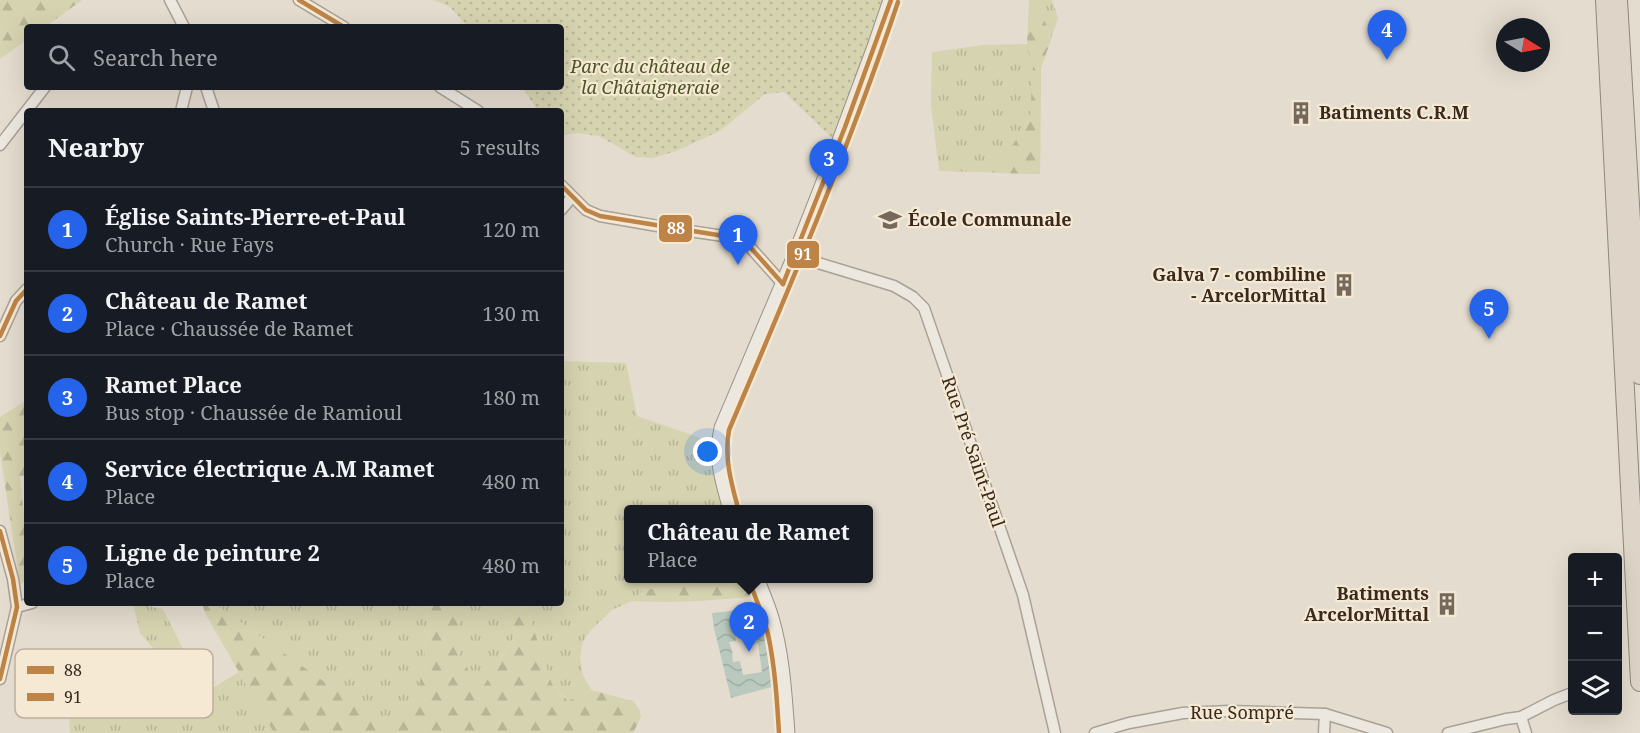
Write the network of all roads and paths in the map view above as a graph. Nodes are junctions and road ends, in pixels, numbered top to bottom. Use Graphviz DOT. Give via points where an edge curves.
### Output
graph roads {
  1 [pos="170,0"];
  2 [pos="299,0"];
  3 [pos="891,0"];
  4 [pos="1605,0"];
  5 [pos="1618,0"];
  6 [pos="182,24"];
  7 [pos="339,24"];
  8 [pos="43,90"];
  9 [pos="187,90"];
  10 [pos="207,90"];
  11 [pos="445,90"];
  12 [pos="29,108"];
  13 [pos="182,108"];
  14 [pos="213,108"];
  15 [pos="473,108"];
  16 [pos="24,114"];
  17 [pos="0,145"];
  18 [pos="564,188"];
  19 [pos="572,197"];
  20 [pos="564,206"];
  21 [pos="795,256"];
  22 [pos="783,284"];
  23 [pos="24,292"];
  24 [pos="0,336"];
  25 [pos="1640,375"];
  26 [pos="730,505"];
  27 [pos="0,531"];
  28 [pos="758,583"];
  29 [pos="24,605"];
  30 [pos="17,607"];
  31 [pos="0,679"];
  32 [pos="1640,682"];
  33 [pos="1568,695"];
  34 [pos="1325,714"];
  35 [pos="1521,717"];
  36 [pos="787,733"];
  37 [pos="1055,733"];
  38 [pos="1095,733"];
  39 [pos="1324,733"];
  40 [pos="1388,733"];
  41 [pos="1448,733"];
  42 [pos="1526,733"];
  1 -- 6 [label="street"];
  2 -- 7 [label="street"];
  3 -- 21 [label="main road"];
  4 -- 32 [label="highway"];
  5 -- 25 [label="highway"];
  8 -- 12 [label="street"];
  9 -- 13 [label="street"];
  10 -- 14 [label="street"];
  11 -- 15 [label="street"];
  16 -- 17 [label="street"];
  18 -- 19 [label="street"];
  19 -- 20 [label="street"];
  19 -- 22 [label="street" via="600,216 730,237 750,247"];
  21 -- 22 [label="main road"];
  21 -- 37 [label="street, Rue Pré Saint-Paul" via="894,286 924,308 1023,595"];
  22 -- 26 [label="main road" via="722,428 718,459"];
  23 -- 24 [label="street"];
  27 -- 30 [label="street"];
  28 -- 36 [label="main road" via="777,643"];
  29 -- 30 [label="street"];
  30 -- 31 [label="street"];
  33 -- 35 [label="street"];
  34 -- 38 [label="street, Rue Sompré" via="1183,713"];
  34 -- 39 [label="street"];
  34 -- 40 [label="street, Rue Sompré"];
  35 -- 41 [label="street"];
  35 -- 42 [label="street"];
}
